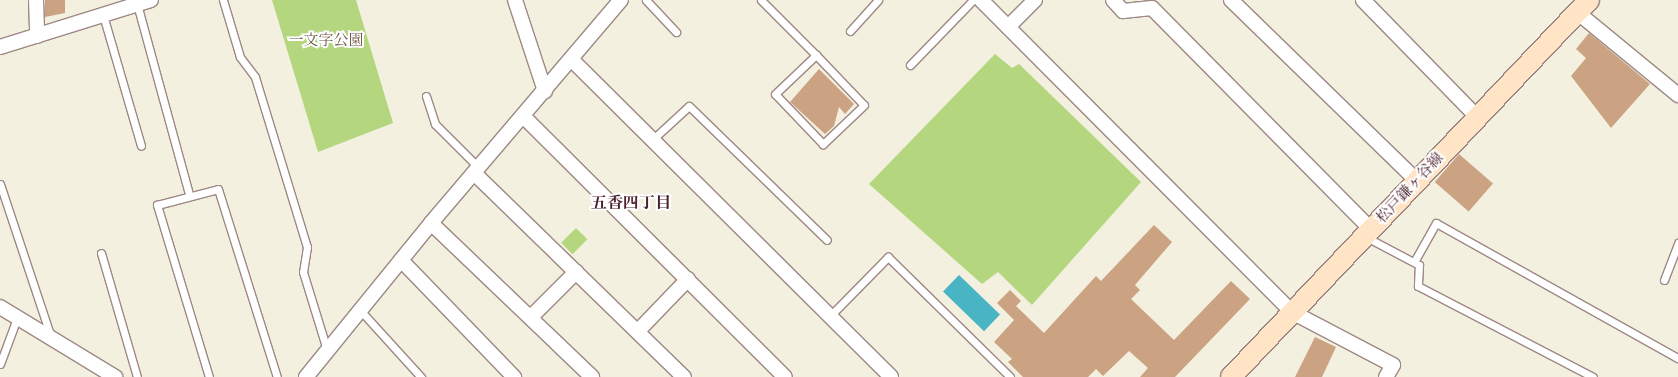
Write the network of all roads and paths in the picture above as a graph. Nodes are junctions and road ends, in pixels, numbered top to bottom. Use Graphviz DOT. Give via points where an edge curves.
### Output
graph roads {
  1 [pos="36,0"];
  2 [pos="151,0"];
  3 [pos="223,0"];
  4 [pos="515,0"];
  5 [pos="621,0"];
  6 [pos="646,0"];
  7 [pos="761,0"];
  8 [pos="878,0"];
  9 [pos="973,0"];
  10 [pos="981,0"];
  11 [pos="1035,0"];
  12 [pos="1113,0"];
  13 [pos="1231,0"];
  14 [pos="1363,0"];
  15 [pos="137,4"];
  16 [pos="1583,6"];
  17 [pos="108,9"];
  18 [pos="1008,27"];
  19 [pos="850,31"];
  20 [pos="676,32"];
  21 [pos="37,36"];
  22 [pos="0,47"];
  23 [pos="816,55"];
  24 [pos="571,60"];
  25 [pos="910,65"];
  26 [pos="544,91"];
  27 [pos="1678,95"];
  28 [pos="426,96"];
  29 [pos="524,117"];
  30 [pos="1477,117"];
  31 [pos="652,140"];
  32 [pos="141,146"];
  33 [pos="477,170"];
  34 [pos="1417,181"];
  35 [pos="0,184"];
  36 [pos="189,194"];
  37 [pos="431,223"];
  38 [pos="1368,232"];
  39 [pos="827,240"];
  40 [pos="1678,244"];
  41 [pos="101,253"];
  42 [pos="401,260"];
  43 [pos="1414,262"];
  44 [pos="576,272"];
  45 [pos="688,279"];
  46 [pos="1664,280"];
  47 [pos="0,307"];
  48 [pos="360,310"];
  49 [pos="1292,312"];
  50 [pos="830,316"];
  51 [pos="531,317"];
  52 [pos="17,318"];
  53 [pos="638,331"];
  54 [pos="52,340"];
  55 [pos="328,350"];
  56 [pos="1678,358"];
  57 [pos="0,364"];
  58 [pos="115,377"];
  59 [pos="137,377"];
  60 [pos="209,377"];
  61 [pos="277,377"];
  62 [pos="306,377"];
  63 [pos="421,377"];
  64 [pos="514,377"];
  65 [pos="592,377"];
  66 [pos="684,377"];
  67 [pos="785,377"];
  68 [pos="891,377"];
  69 [pos="1010,377"];
  70 [pos="1231,377"];
  71 [pos="1386,377"];
  72 [pos="1593,377"];
  1 -- 21 [label="street"];
  2 -- 15 [label="street"];
  3 -- 55 [label="lane" via="240,57 255,77 308,247 303,272"];
  4 -- 26 [label="street"];
  5 -- 24 [label="street"];
  6 -- 20 [label="lane"];
  7 -- 23 [label="lane"];
  8 -- 19 [label="lane"];
  9 -- 25 [label="lane"];
  10 -- 18 [label="street"];
  11 -- 18 [label="street"];
  12 -- 38 [label="street" via="1123,11 1152,8"];
  13 -- 34 [label="street"];
  14 -- 30 [label="street"];
  15 -- 17 [label="street"];
  15 -- 36 [label="lane"];
  16 -- 27 [label="street"];
  16 -- 30 [label="main road, 松戸鎌ヶ谷線"];
  17 -- 21 [label="street"];
  17 -- 32 [label="lane"];
  18 -- 49 [label="street"];
  21 -- 22 [label="street"];
  23 -- 23 [label="lane" via="775,94 823,144 864,104"];
  24 -- 26 [label="street"];
  24 -- 31 [label="street"];
  26 -- 29 [label="street"];
  28 -- 33 [label="lane" via="435,124"];
  29 -- 33 [label="street"];
  29 -- 45 [label="street"];
  30 -- 34 [label="main road, 松戸鎌ヶ谷線"];
  31 -- 39 [label="lane" via="688,106"];
  31 -- 50 [label="street"];
  33 -- 37 [label="street"];
  33 -- 44 [label="street"];
  34 -- 38 [label="main road, 松戸鎌ヶ谷線"];
  35 -- 54 [label="lane"];
  36 -- 60 [label="lane" via="157,205"];
  36 -- 61 [label="lane" via="218,189"];
  37 -- 42 [label="street"];
  37 -- 51 [label="street"];
  38 -- 43 [label="lane"];
  38 -- 49 [label="main road, 松戸鎌ヶ谷線"];
  40 -- 46 [label="lane"];
  41 -- 59 [label="lane"];
  42 -- 48 [label="street"];
  42 -- 64 [label="street"];
  43 -- 56 [label="lane" via="1436,223"];
  43 -- 72 [label="lane" via="1419,265 1418,286"];
  44 -- 51 [label="street"];
  44 -- 53 [label="street"];
  45 -- 53 [label="street"];
  45 -- 67 [label="street"];
  47 -- 52 [label="street"];
  48 -- 55 [label="street"];
  48 -- 63 [label="lane"];
  49 -- 70 [label="main road, 松戸鎌ヶ谷線"];
  49 -- 71 [label="street" via="1393,365"];
  50 -- 68 [label="street"];
  50 -- 69 [label="lane" via="888,258"];
  51 -- 65 [label="street"];
  52 -- 54 [label="street"];
  52 -- 57 [label="lane"];
  53 -- 66 [label="street"];
  54 -- 58 [label="street"];
  55 -- 62 [label="street"];
}
